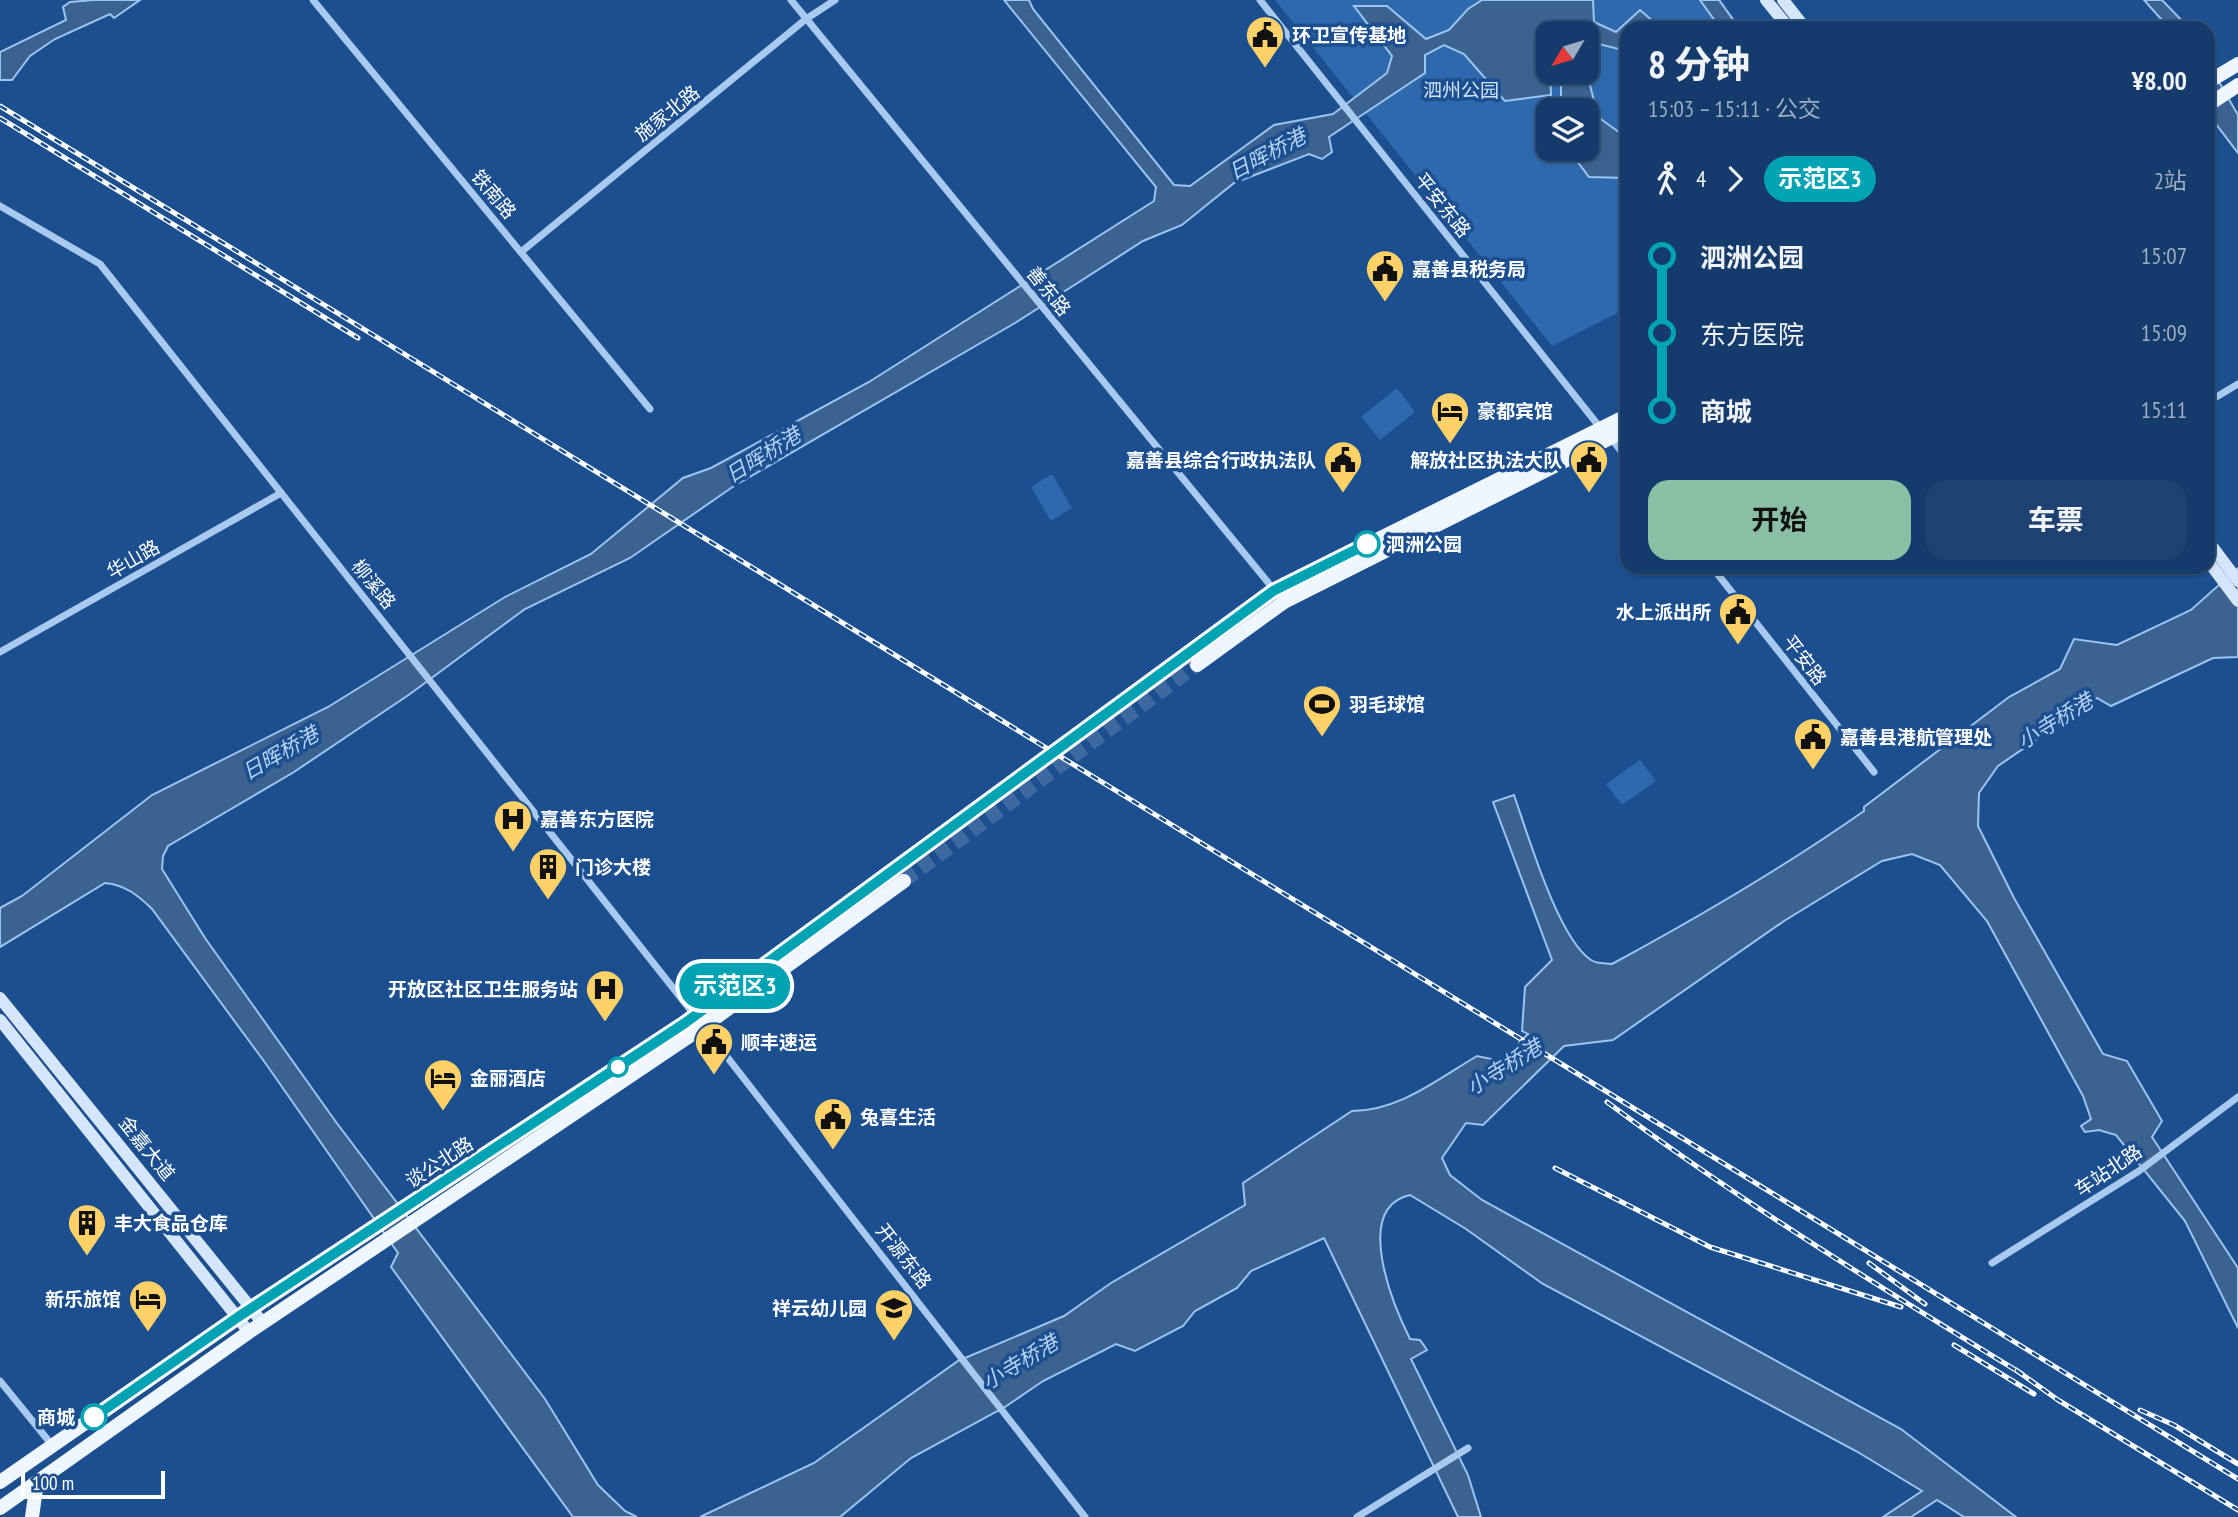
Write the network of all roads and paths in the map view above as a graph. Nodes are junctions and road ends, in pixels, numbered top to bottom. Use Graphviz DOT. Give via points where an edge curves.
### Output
graph roads {
  1 [pos="313,0"];
  2 [pos="791,0"];
  3 [pos="835,0"];
  4 [pos="1260,0"];
  5 [pos="1766,0"];
  6 [pos="1783,0"];
  7 [pos="806,19"];
  8 [pos="1782,21"];
  9 [pos="1800,21"];
  10 [pos="2238,64"];
  11 [pos="2215,78"];
  12 [pos="2236,87"];
  13 [pos="2215,100"];
  14 [pos="0,206"];
  15 [pos="521,252"];
  16 [pos="2238,384"];
  17 [pos="2215,398"];
  18 [pos="650,409"];
  19 [pos="1620,422"];
  20 [pos="1620,431"];
  21 [pos="1606,434"];
  22 [pos="1620,451"];
  23 [pos="281,493"];
  24 [pos="2215,556"];
  25 [pos="2215,559"];
  26 [pos="1718,574"];
  27 [pos="2238,581"];
  28 [pos="1273,591"];
  29 [pos="1284,601"];
  30 [pos="2238,601"];
  31 [pos="0,652"];
  32 [pos="1874,772"];
  33 [pos="900,876"];
  34 [pos="0,998"];
  35 [pos="0,1020"];
  36 [pos="699,1021"];
  37 [pos="2238,1097"];
  38 [pos="1992,1263"];
  39 [pos="251,1308"];
  40 [pos="238,1317"];
  41 [pos="263,1323"];
  42 [pos="249,1332"];
  43 [pos="0,1381"];
  44 [pos="53,1446"];
  45 [pos="1468,1448"];
  46 [pos="0,1482"];
  47 [pos="37,1482"];
  48 [pos="0,1508"];
  49 [pos="32,1517"];
  50 [pos="1086,1517"];
  51 [pos="1357,1517"];
  1 -- 15 [label="street, 铁南路"];
  2 -- 7 [label="street, 善东路"];
  3 -- 7 [label="street, 施家北路"];
  4 -- 21 [label="street, 平安东路"];
  5 -- 8 [label="street"];
  6 -- 9 [label="street"];
  7 -- 15 [label="street, 施家北路"];
  7 -- 28 [label="street, 善东路"];
  10 -- 11 [label="main road"];
  12 -- 13 [label="main road"];
  14 -- 23 [label="street, 柳溪路" via="100,264"];
  15 -- 18 [label="street, 铁南路"];
  16 -- 17 [label="street"];
  19 -- 21 [label="main road"];
  20 -- 21 [label="main road"];
  21 -- 22 [label="street"];
  21 -- 28 [label="main road"];
  21 -- 29 [label="main road"];
  23 -- 31 [label="street, 华山路"];
  23 -- 36 [label="street, 柳溪路"];
  24 -- 27 [label="street"];
  25 -- 30 [label="street"];
  26 -- 32 [label="street, 平安路"];
  28 -- 29 [label="street, 善东路"];
  28 -- 29 [label="main road" via="1193,659"];
  33 -- 36 [label="main road, 谈公北路"];
  34 -- 39 [label="street, 金嘉大道"];
  35 -- 40 [label="street, 金嘉大道"];
  36 -- 39 [label="main road, 谈公北路"];
  36 -- 41 [label="main road, 谈公北路"];
  36 -- 50 [label="street, 开源东路"];
  37 -- 38 [label="street, 车站北路" via="2139,1171"];
  39 -- 40 [label="main road, 谈公北路"];
  39 -- 41 [label="street, 金嘉大道"];
  40 -- 42 [label="street, 金嘉大道"];
  40 -- 44 [label="main road, 谈公北路"];
  41 -- 42 [label="main road, 谈公北路"];
  42 -- 47 [label="main road, 谈公北路"];
  43 -- 44 [label="street"];
  44 -- 46 [label="main road, 谈公北路"];
  45 -- 51 [label="street"];
  47 -- 48 [label="main road, 谈公北路"];
  47 -- 49 [label="main road"];
}
